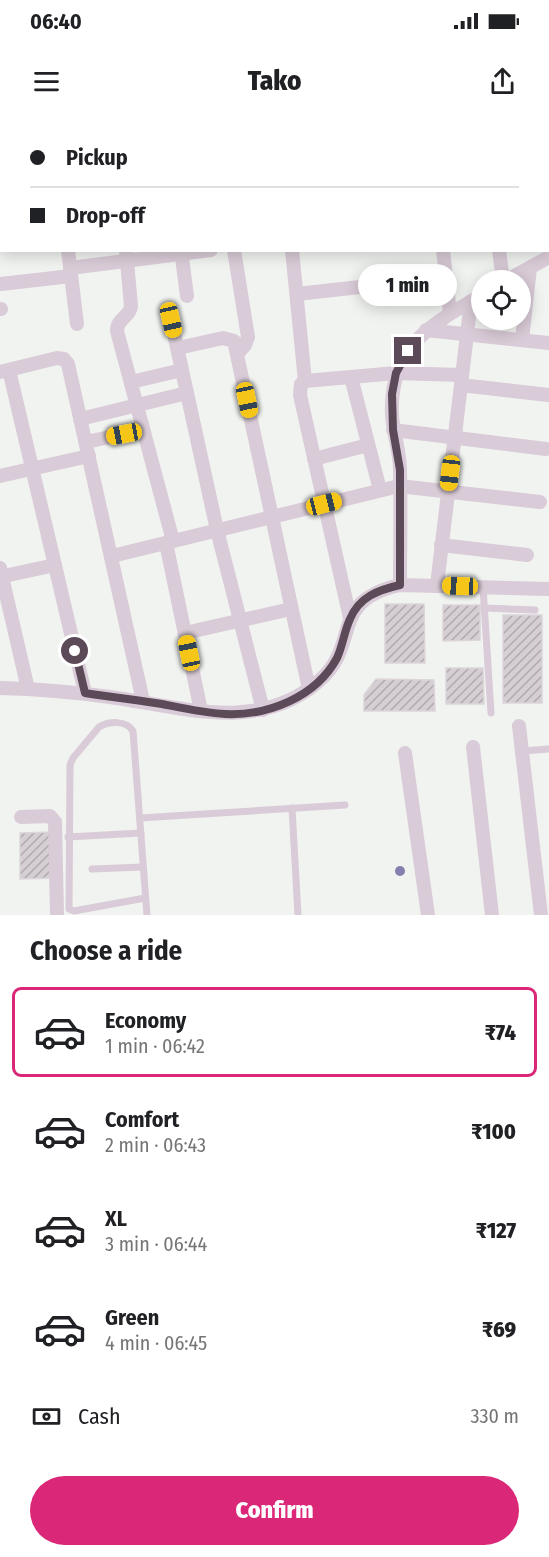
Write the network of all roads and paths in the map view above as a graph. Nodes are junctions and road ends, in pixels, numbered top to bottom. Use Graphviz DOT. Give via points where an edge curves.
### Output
graph roads {
  1 [pos="68,252"];
  2 [pos="182,252"];
  3 [pos="234,252"];
  4 [pos="292,252"];
  5 [pos="443,252"];
  6 [pos="499,252"];
  7 [pos="126,256"];
  8 [pos="549,257"];
  9 [pos="530,268"];
  10 [pos="503,270"];
  11 [pos="526,270"];
  12 [pos="71,272"];
  13 [pos="1,284"];
  14 [pos="448,291"];
  15 [pos="297,294"];
  16 [pos="187,296"];
  17 [pos="471,301"];
  18 [pos="450,313"];
  19 [pos="471,318"];
  20 [pos="171,320"];
  21 [pos="77,324"];
  22 [pos="426,330"];
  23 [pos="467,334"];
  24 [pos="522,340"];
  25 [pos="549,343"];
  26 [pos="178,348"];
  27 [pos="237,354"];
  28 [pos="182,369"];
  29 [pos="4,371"];
  30 [pos="396,373"];
  31 [pos="351,377"];
  32 [pos="462,380"];
  33 [pos="305,381"];
  34 [pos="131,382"];
  35 [pos="187,393"];
  36 [pos="548,394"];
  37 [pos="137,405"];
  38 [pos="80,419"];
  39 [pos="143,430"];
  40 [pos="393,430"];
  41 [pos="455,437"];
  42 [pos="86,442"];
  43 [pos="368,445"];
  44 [pos="546,449"];
  45 [pos="89,456"];
  46 [pos="314,459"];
  47 [pos="32,469"];
  48 [pos="0,476"];
  49 [pos="399,486"];
  50 [pos="380,490"];
  51 [pos="448,490"];
  52 [pos="540,502"];
  53 [pos="324,504"];
  54 [pos="272,517"];
  55 [pos="217,530"];
  56 [pos="169,542"];
  57 [pos="441,545"];
  58 [pos="527,555"];
  59 [pos="112,556"];
  60 [pos="55,565"];
  61 [pos="1,574"];
  62 [pos="400,585"];
  63 [pos="436,585"];
  64 [pos="483,587"];
  65 [pos="549,589"];
  66 [pos="484,608"];
  67 [pos="291,609"];
  68 [pos="535,610"];
  69 [pos="350,618"];
  70 [pos="240,621"];
  71 [pos="185,633"];
  72 [pos="0,688"];
  73 [pos="28,689"];
  74 [pos="309,689"];
  75 [pos="85,693"];
  76 [pos="143,701"];
  77 [pos="263,710"];
  78 [pos="201,711"];
  79 [pos="491,713"];
  80 [pos="519,726"];
  81 [pos="473,747"];
  82 [pos="549,748"];
  83 [pos="522,751"];
  84 [pos="405,753"];
  85 [pos="345,805"];
  86 [pos="292,808"];
  87 [pos="21,817"];
  88 [pos="140,818"];
  89 [pos="141,833"];
  90 [pos="68,837"];
  91 [pos="143,867"];
  92 [pos="92,869"];
  93 [pos="145,898"];
  94 [pos="57,915"];
  95 [pos="147,915"];
  96 [pos="298,915"];
  97 [pos="428,915"];
  98 [pos="492,915"];
  99 [pos="541,915"];
  1 -- 12 [label="street"];
  2 -- 7 [label="street"];
  2 -- 16 [label="street"];
  3 -- 27 [label="street" via="248,337"];
  4 -- 15 [label="street"];
  5 -- 14 [label="street"];
  6 -- 10 [label="street"];
  7 -- 12 [label="street"];
  7 -- 34 [label="street" via="131,310 119,321 117,331"];
  8 -- 9 [label="street"];
  9 -- 11 [label="street"];
  9 -- 24 [label="street"];
  12 -- 13 [label="street"];
  12 -- 21 [label="street"];
  14 -- 15 [label="street" via="392,295 387,284"];
  14 -- 18 [label="street"];
  15 -- 33 [label="street"];
  17 -- 18 [label="street"];
  18 -- 22 [label="street"];
  19 -- 23 [label="street"];
  20 -- 26 [label="street"];
  22 -- 23 [label="street"];
  22 -- 30 [label="street"];
  23 -- 24 [label="street"];
  23 -- 32 [label="street"];
  24 -- 25 [label="street"];
  26 -- 27 [label="street" via="229,338 234,341"];
  26 -- 28 [label="street"];
  27 -- 54 [label="street"];
  28 -- 34 [label="street"];
  28 -- 35 [label="street"];
  29 -- 38 [label="street" via="64,359"];
  29 -- 47 [label="street"];
  30 -- 31 [label="street"];
  30 -- 32 [label="street"];
  30 -- 40 [label="street"];
  31 -- 33 [label="street"];
  31 -- 43 [label="street"];
  32 -- 36 [label="street"];
  32 -- 41 [label="street"];
  33 -- 46 [label="street" via="299,388"];
  34 -- 37 [label="street"];
  35 -- 37 [label="street"];
  35 -- 55 [label="street"];
  37 -- 38 [label="street"];
  37 -- 39 [label="street"];
  38 -- 42 [label="street"];
  39 -- 42 [label="street"];
  39 -- 56 [label="street"];
  40 -- 41 [label="street"];
  40 -- 49 [label="street"];
  41 -- 44 [label="street"];
  41 -- 51 [label="street"];
  42 -- 45 [label="street"];
  43 -- 46 [label="street"];
  43 -- 50 [label="street"];
  45 -- 47 [label="street"];
  45 -- 59 [label="street"];
  46 -- 53 [label="street"];
  47 -- 48 [label="street"];
  47 -- 60 [label="street"];
  49 -- 50 [label="street"];
  49 -- 51 [label="street"];
  49 -- 62 [label="street"];
  50 -- 53 [label="street"];
  51 -- 52 [label="street"];
  51 -- 57 [label="street"];
  53 -- 54 [label="street"];
  53 -- 69 [label="street"];
  54 -- 55 [label="street"];
  54 -- 67 [label="street"];
  55 -- 56 [label="street"];
  55 -- 70 [label="street"];
  56 -- 59 [label="street"];
  56 -- 71 [label="street"];
  57 -- 58 [label="street"];
  57 -- 63 [label="street"];
  59 -- 76 [label="street"];
  60 -- 61 [label="street"];
  60 -- 75 [label="street"];
  61 -- 73 [label="street"];
  62 -- 63 [label="street"];
  62 -- 69 [label="street" via="367,596"];
  63 -- 64 [label="street"];
  64 -- 65 [label="street"];
  64 -- 66 [label="lane"];
  66 -- 68 [label="lane"];
  66 -- 79 [label="lane"];
  67 -- 70 [label="street"];
  67 -- 74 [label="street"];
  69 -- 74 [label="street" via="336,659"];
  70 -- 71 [label="street"];
  70 -- 77 [label="street"];
  71 -- 78 [label="street"];
  72 -- 73 [label="street"];
  73 -- 75 [label="street"];
  74 -- 77 [label="street" via="299,697"];
  75 -- 76 [label="street"];
  76 -- 78 [label="street"];
  77 -- 78 [label="street" via="225,714"];
  80 -- 83 [label="street"];
  81 -- 98 [label="street"];
  82 -- 83 [label="lane"];
  83 -- 99 [label="street"];
  84 -- 97 [label="street"];
  85 -- 86 [label="lane"];
  86 -- 88 [label="lane"];
  86 -- 96 [label="lane"];
  87 -- 94 [label="street" via="51,816 55,822"];
  88 -- 89 [label="lane"];
  88 -- 90 [label="lane" via="133,731 123,723 104,724 70,765"];
  89 -- 90 [label="lane"];
  89 -- 91 [label="lane"];
  90 -- 93 [label="lane" via="69,909"];
  91 -- 92 [label="lane"];
  91 -- 93 [label="lane"];
  93 -- 95 [label="lane"];
}
